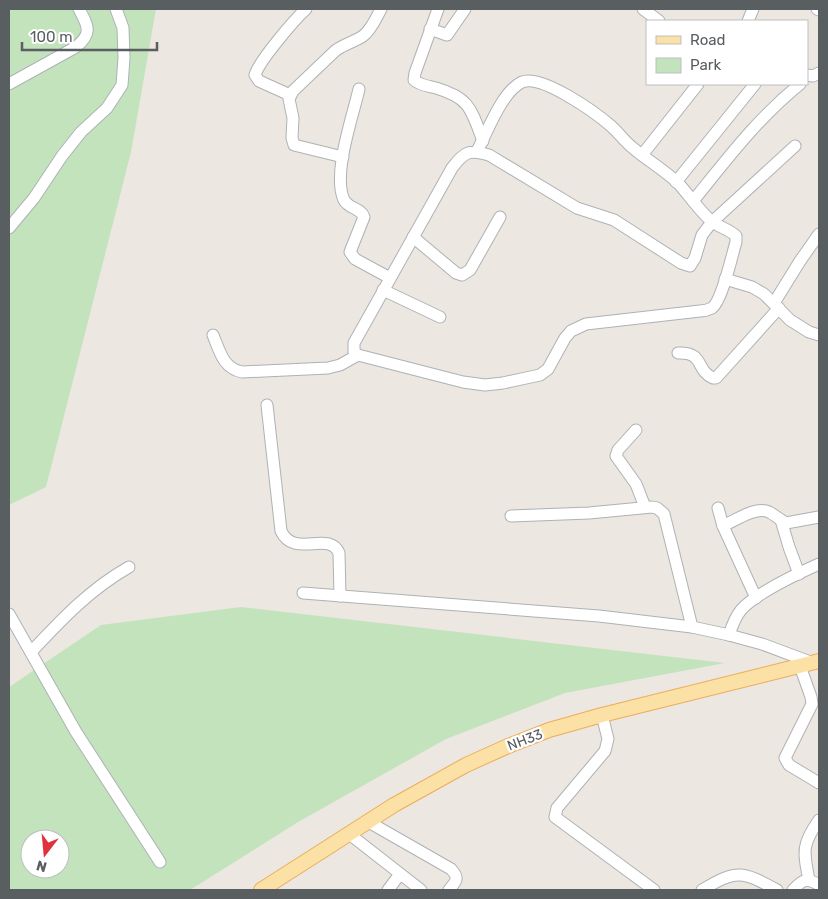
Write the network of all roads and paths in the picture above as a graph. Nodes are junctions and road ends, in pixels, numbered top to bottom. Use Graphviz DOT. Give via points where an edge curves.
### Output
graph roads {
  1 [pos="79,9"];
  2 [pos="116,9"];
  3 [pos="306,9"];
  4 [pos="381,9"];
  5 [pos="438,9"];
  6 [pos="465,9"];
  7 [pos="643,9"];
  8 [pos="658,20"];
  9 [pos="430,28"];
  10 [pos="9,84"];
  11 [pos="697,85"];
  12 [pos="754,85"];
  13 [pos="799,85"];
  14 [pos="360,89"];
  15 [pos="290,95"];
  16 [pos="483,140"];
  17 [pos="795,146"];
  18 [pos="477,151"];
  19 [pos="642,155"];
  20 [pos="343,157"];
  21 [pos="676,182"];
  22 [pos="693,201"];
  23 [pos="500,217"];
  24 [pos="712,222"];
  25 [pos="9,228"];
  26 [pos="819,234"];
  27 [pos="413,237"];
  28 [pos="390,278"];
  29 [pos="725,279"];
  30 [pos="383,290"];
  31 [pos="777,306"];
  32 [pos="440,317"];
  33 [pos="213,335"];
  34 [pos="819,335"];
  35 [pos="678,353"];
  36 [pos="358,355"];
  37 [pos="267,406"];
  38 [pos="636,430"];
  39 [pos="645,507"];
  40 [pos="718,508"];
  41 [pos="511,516"];
  42 [pos="819,517"];
  43 [pos="781,520"];
  44 [pos="723,526"];
  45 [pos="819,564"];
  46 [pos="129,567"];
  47 [pos="799,574"];
  48 [pos="303,593"];
  49 [pos="340,596"];
  50 [pos="756,598"];
  51 [pos="9,614"];
  52 [pos="692,627"];
  53 [pos="729,634"];
  54 [pos="32,652"];
  55 [pos="811,664"];
  56 [pos="602,715"];
  57 [pos="819,783"];
  58 [pos="819,820"];
  59 [pos="367,821"];
  60 [pos="348,833"];
  61 [pos="160,862"];
  62 [pos="400,874"];
  63 [pos="814,882"];
  64 [pos="261,890"];
  65 [pos="388,890"];
  66 [pos="421,890"];
  67 [pos="449,890"];
  68 [pos="654,890"];
  69 [pos="702,890"];
  70 [pos="777,890"];
  71 [pos="793,890"];
  1 -- 10 [label="street" via="87,25 88,33 84,40"];
  2 -- 25 [label="street" via="123,28 122,85 107,108 81,132 62,156"];
  3 -- 15 [label="street" via="255,75 259,82"];
  4 -- 15 [label="street" via="364,35 341,46"];
  5 -- 9 [label="street"];
  6 -- 9 [label="street" via="447,35"];
  7 -- 8 [label="street"];
  9 -- 16 [label="street" via="414,80 460,97 468,105"];
  11 -- 19 [label="street"];
  12 -- 21 [label="street"];
  13 -- 22 [label="street" via="747,133"];
  14 -- 20 [label="street"];
  15 -- 20 [label="street" via="294,145"];
  16 -- 18 [label="street"];
  16 -- 19 [label="street" via="505,97 518,84 532,81 575,101 612,127"];
  17 -- 24 [label="street"];
  18 -- 24 [label="street" via="577,208 614,220 686,266 693,263 702,235"];
  18 -- 27 [label="street" via="461,156 452,168"];
  19 -- 21 [label="street"];
  20 -- 28 [label="street" via="340,179 344,199 364,214 351,247 351,256"];
  21 -- 22 [label="street"];
  22 -- 24 [label="street"];
  23 -- 27 [label="street" via="470,270 462,275"];
  24 -- 29 [label="street" via="736,236"];
  26 -- 31 [label="street" via="800,261"];
  27 -- 28 [label="street"];
  28 -- 30 [label="street"];
  29 -- 31 [label="street" via="752,287"];
  29 -- 36 [label="street" via="712,308 577,327 565,338 548,369 503,383 463,382"];
  30 -- 32 [label="street"];
  30 -- 36 [label="street" via="354,343 354,352"];
  31 -- 34 [label="street" via="798,326"];
  31 -- 35 [label="street" via="716,378 706,374 692,354"];
  33 -- 36 [label="street" via="224,362 242,372 328,368"];
  37 -- 49 [label="street" via="281,531 289,542 296,545 325,544 337,548"];
  38 -- 39 [label="street" via="616,456 636,484"];
  39 -- 41 [label="street"];
  39 -- 52 [label="street" via="657,508 664,514"];
  40 -- 44 [label="street"];
  42 -- 43 [label="street" via="792,523"];
  43 -- 44 [label="street" via="763,510"];
  43 -- 47 [label="street"];
  44 -- 50 [label="street"];
  45 -- 47 [label="street"];
  46 -- 54 [label="street" via="86,596"];
  47 -- 50 [label="street"];
  48 -- 49 [label="street"];
  49 -- 52 [label="street" via="599,616"];
  50 -- 53 [label="street" via="740,611"];
  51 -- 54 [label="street"];
  52 -- 53 [label="street"];
  53 -- 55 [label="street"];
  54 -- 61 [label="street" via="76,732"];
  55 -- 56 [label="main road, NH33"];
  55 -- 57 [label="street" via="812,704 786,758 789,765"];
  56 -- 59 [label="main road, NH33" via="549,730 466,765"];
  56 -- 68 [label="street" via="608,739 605,751 557,808 555,817"];
  58 -- 63 [label="street" via="805,844 804,855"];
  59 -- 60 [label="main road, NH33"];
  59 -- 67 [label="street" via="451,869 456,879"];
  60 -- 62 [label="street"];
  60 -- 64 [label="main road, NH33"];
  62 -- 65 [label="street"];
  62 -- 66 [label="street"];
  63 -- 71 [label="street" via="801,881"];
  69 -- 70 [label="street" via="722,878 740,874"];
}
